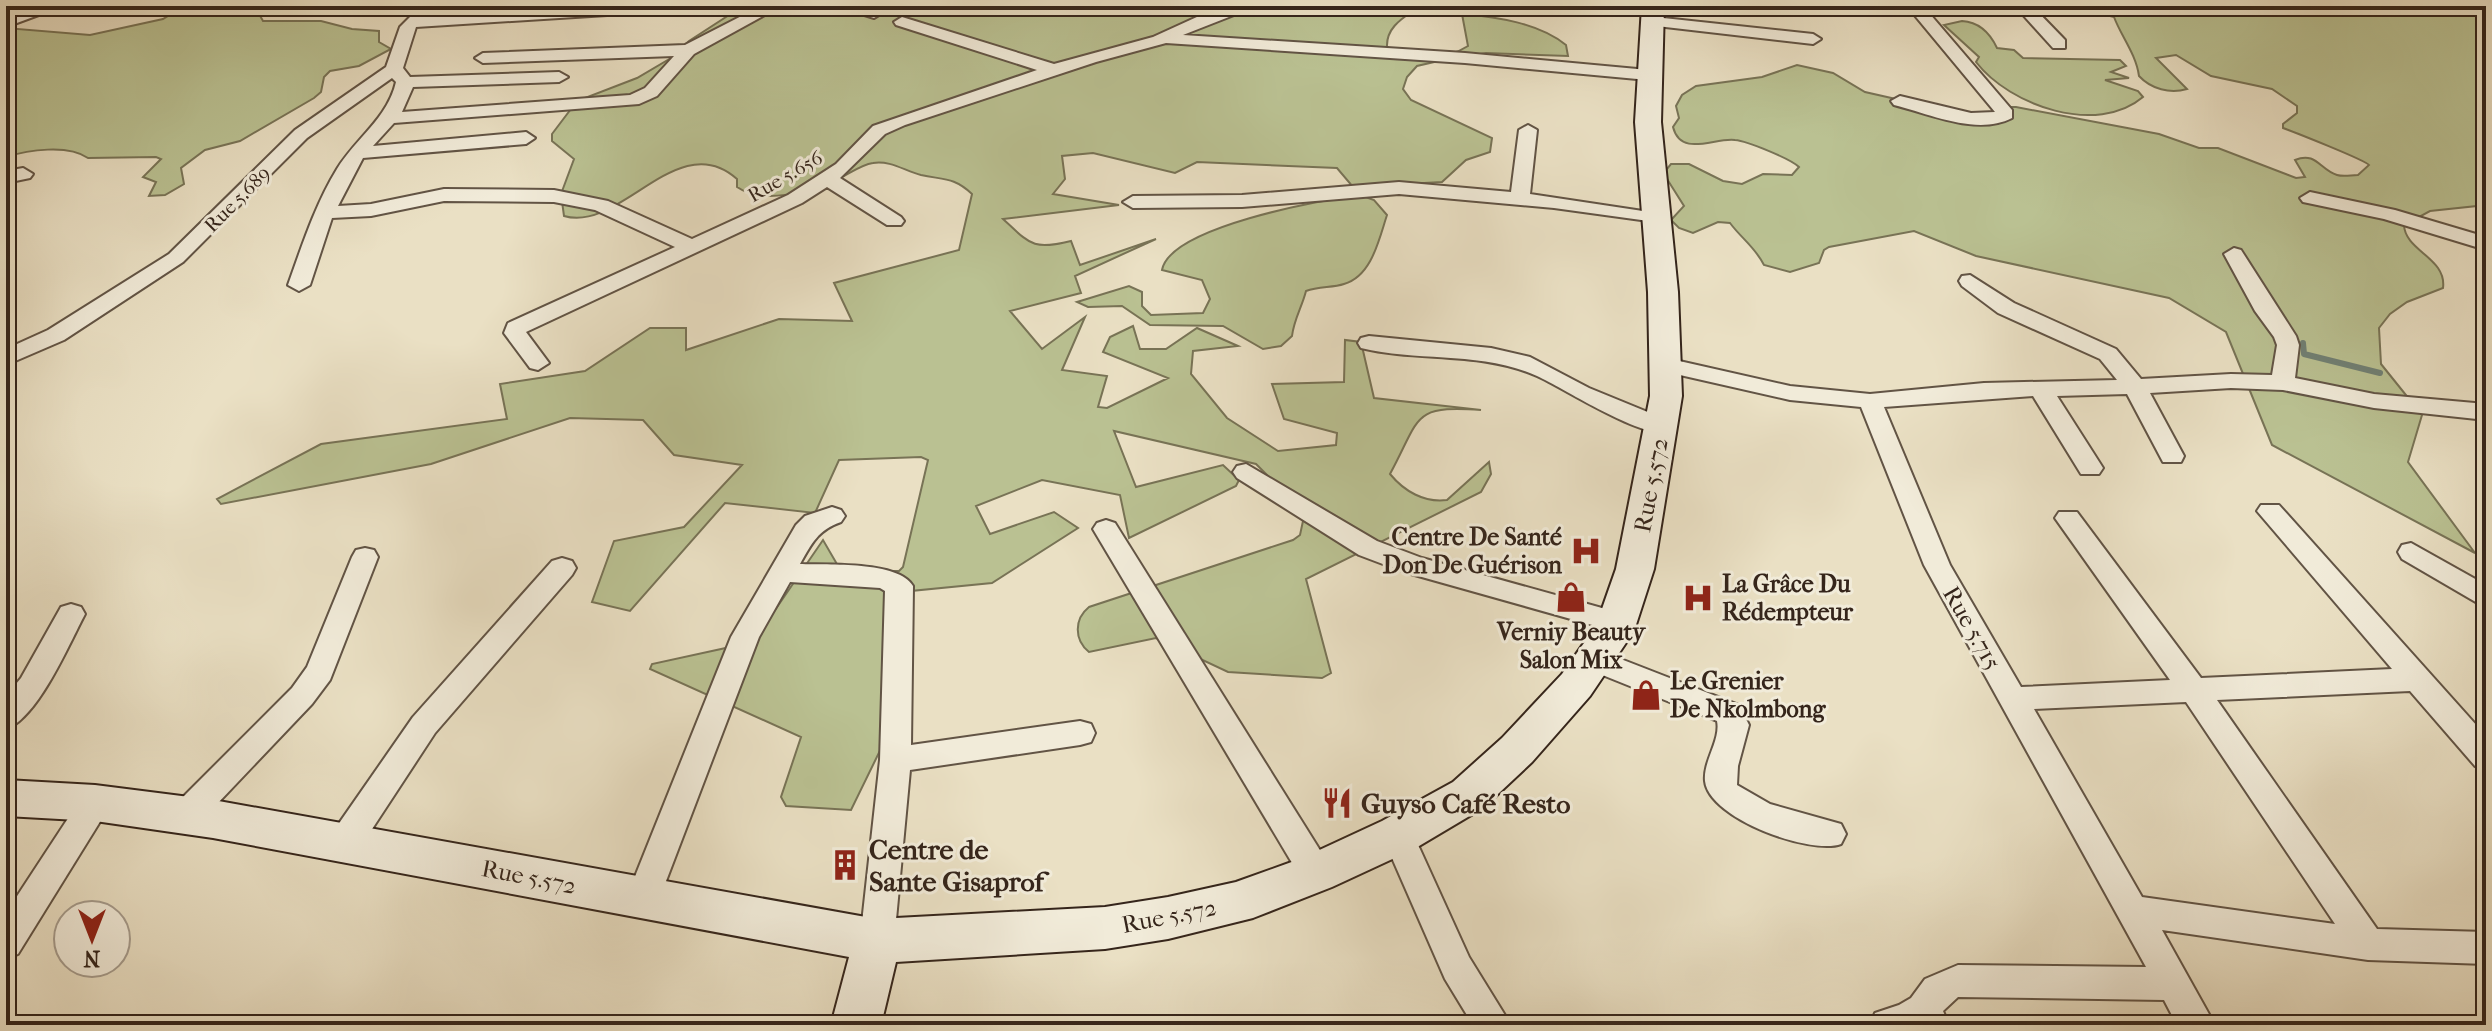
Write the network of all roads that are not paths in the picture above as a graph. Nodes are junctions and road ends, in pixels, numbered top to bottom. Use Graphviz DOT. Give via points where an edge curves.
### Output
graph roads {
  1 [pos="55,6"];
  2 [pos="432,6"];
  3 [pos="773,6"];
  4 [pos="844,6"];
  5 [pos="1249,6"];
  6 [pos="1915,6"];
  7 [pos="2023,6"];
  8 [pos="607,10"];
  9 [pos="1211,10"];
  10 [pos="874,13"];
  11 [pos="1653,14"];
  12 [pos="6,22"];
  13 [pos="902,22"];
  14 [pos="411,23"];
  15 [pos="1813,39"];
  16 [pos="1159,40"];
  17 [pos="2059,44"];
  18 [pos="688,50"];
  19 [pos="483,58"];
  20 [pos="1054,70"];
  21 [pos="399,75"];
  22 [pos="1648,75"];
  23 [pos="559,77"];
  24 [pos="1900,101"];
  25 [pos="389,118"];
  26 [pos="1528,130"];
  27 [pos="526,138"];
  28 [pos="357,153"];
  29 [pos="828,179"];
  30 [pos="2310,198"];
  31 [pos="1520,200"];
  32 [pos="1133,202"];
  33 [pos="325,213"];
  34 [pos="1656,219"];
  35 [pos="894,221"];
  36 [pos="2486,244"];
  37 [pos="693,247"];
  38 [pos="2234,254"];
  39 [pos="1970,281"];
  40 [pos="299,285"];
  41 [pos="1369,343"];
  42 [pos="6,358"];
  43 [pos="538,363"];
  44 [pos="1666,365"];
  45 [pos="2283,383"];
  46 [pos="2135,387"];
  47 [pos="2040,388"];
  48 [pos="1870,401"];
  49 [pos="2486,412"];
  50 [pos="1663,427"];
  51 [pos="2172,456"];
  52 [pos="2090,468"];
  53 [pos="1246,472"];
  54 [pos="2270,511"];
  55 [pos="832,516"];
  56 [pos="2068,518"];
  57 [pos="1106,529"];
  58 [pos="2411,552"];
  59 [pos="365,557"];
  60 [pos="562,568"];
  61 [pos="781,572"];
  62 [pos="2486,598"];
  63 [pos="71,614"];
  64 [pos="1617,622"];
  65 [pos="1595,660"];
  66 [pos="2417,679"];
  67 [pos="2195,692"];
  68 [pos="2012,699"];
  69 [pos="6,717"];
  70 [pos="1080,733"];
  71 [pos="2486,757"];
  72 [pos="895,760"];
  73 [pos="6,798"];
  74 [pos="95,803"];
  75 [pos="186,815"];
  76 [pos="1830,834"];
  77 [pos="1398,835"];
  78 [pos="345,842"];
  79 [pos="1316,873"];
  80 [pos="643,899"];
  81 [pos="2131,910"];
  82 [pos="877,941"];
  83 [pos="6,943"];
  84 [pos="2368,944"];
  85 [pos="2486,948"];
  86 [pos="2174,984"];
  87 [pos="1927,1018"];
  88 [pos="856,1025"];
  89 [pos="1493,1025"];
  90 [pos="1888,1025"];
  91 [pos="2197,1025"];
  1 -- 12 [label="street"];
  2 -- 14 [label="street"];
  3 -- 18 [label="street"];
  4 -- 10 [label="street"];
  5 -- 9 [label="street, Rue 5.656"];
  6 -- 24 [label="street" via="2006,114 1978,119"];
  7 -- 17 [label="street"];
  8 -- 14 [label="street"];
  9 -- 16 [label="street, Rue 5.656"];
  11 -- 15 [label="street"];
  11 -- 22 [label="street, Rue 5.572"];
  13 -- 20 [label="street"];
  14 -- 21 [label="street"];
  16 -- 20 [label="street, Rue 5.656"];
  16 -- 22 [label="street"];
  18 -- 19 [label="street"];
  18 -- 25 [label="street" via="651,92 633,100"];
  20 -- 29 [label="street, Rue 5.656" via="879,130"];
  21 -- 23 [label="street"];
  21 -- 25 [label="street" via="399,104"];
  21 -- 42 [label="street, Rue 5.689" via="301,134 176,258 56,335"];
  22 -- 34 [label="street, Rue 5.572"];
  25 -- 28 [label="street"];
  26 -- 31 [label="street"];
  27 -- 28 [label="street"];
  28 -- 33 [label="street"];
  29 -- 35 [label="street"];
  29 -- 37 [label="street, Rue 5.656"];
  30 -- 36 [label="street" via="2388,214"];
  31 -- 32 [label="street" via="1399,188 1242,201"];
  31 -- 34 [label="street"];
  33 -- 37 [label="street" via="444,195 554,196 601,205"];
  33 -- 40 [label="street"];
  34 -- 44 [label="street, Rue 5.572"];
  37 -- 43 [label="street, Rue 5.656" via="516,328"];
  38 -- 45 [label="street" via="2288,345"];
  39 -- 46 [label="street" via="2016,313 2108,354"];
  41 -- 50 [label="street" via="1522,362"];
  44 -- 48 [label="street" via="1790,393"];
  44 -- 50 [label="street, Rue 5.572"];
  45 -- 46 [label="street"];
  45 -- 49 [label="street" via="2374,401"];
  46 -- 47 [label="street"];
  46 -- 51 [label="street"];
  47 -- 48 [label="street"];
  47 -- 52 [label="street"];
  48 -- 68 [label="street, Rue 5.715" via="1937,565"];
  50 -- 64 [label="street, Rue 5.572" via="1635,569"];
  53 -- 64 [label="street" via="1368,548"];
  54 -- 66 [label="street"];
  55 -- 61 [label="street" via="805,531"];
  56 -- 67 [label="street"];
  57 -- 79 [label="street"];
  58 -- 62 [label="street"];
  59 -- 75 [label="street" via="320,672"];
  60 -- 78 [label="street" via="424,725"];
  61 -- 72 [label="street" via="885,579 899,586"];
  61 -- 80 [label="street" via="745,637"];
  63 -- 69 [label="street" via="31,686"];
  64 -- 65 [label="street, Rue 5.572"];
  65 -- 76 [label="street" via="1728,713 1734,725 1719,780 1723,794 1735,806"];
  65 -- 77 [label="street, Rue 5.572" via="1517,750 1468,795"];
  66 -- 67 [label="street"];
  66 -- 71 [label="street"];
  67 -- 68 [label="street"];
  67 -- 84 [label="street"];
  68 -- 81 [label="street, Rue 5.715"];
  70 -- 72 [label="street"];
  72 -- 82 [label="street"];
  73 -- 74 [label="street, Rue 5.572"];
  74 -- 75 [label="street, Rue 5.572"];
  74 -- 83 [label="street"];
  75 -- 78 [label="street, Rue 5.572"];
  77 -- 79 [label="street, Rue 5.572"];
  77 -- 89 [label="street" via="1457,968"];
  78 -- 80 [label="street, Rue 5.572"];
  79 -- 82 [label="street, Rue 5.572" via="1236,903 1105,928"];
  80 -- 82 [label="street, Rue 5.572"];
  81 -- 84 [label="street"];
  81 -- 86 [label="street, Rue 5.715"];
  82 -- 88 [label="street"];
  84 -- 85 [label="street"];
  86 -- 87 [label="street" via="1958,981 1939,988"];
  86 -- 91 [label="street, Rue 5.715"];
  87 -- 90 [label="street"];
}
